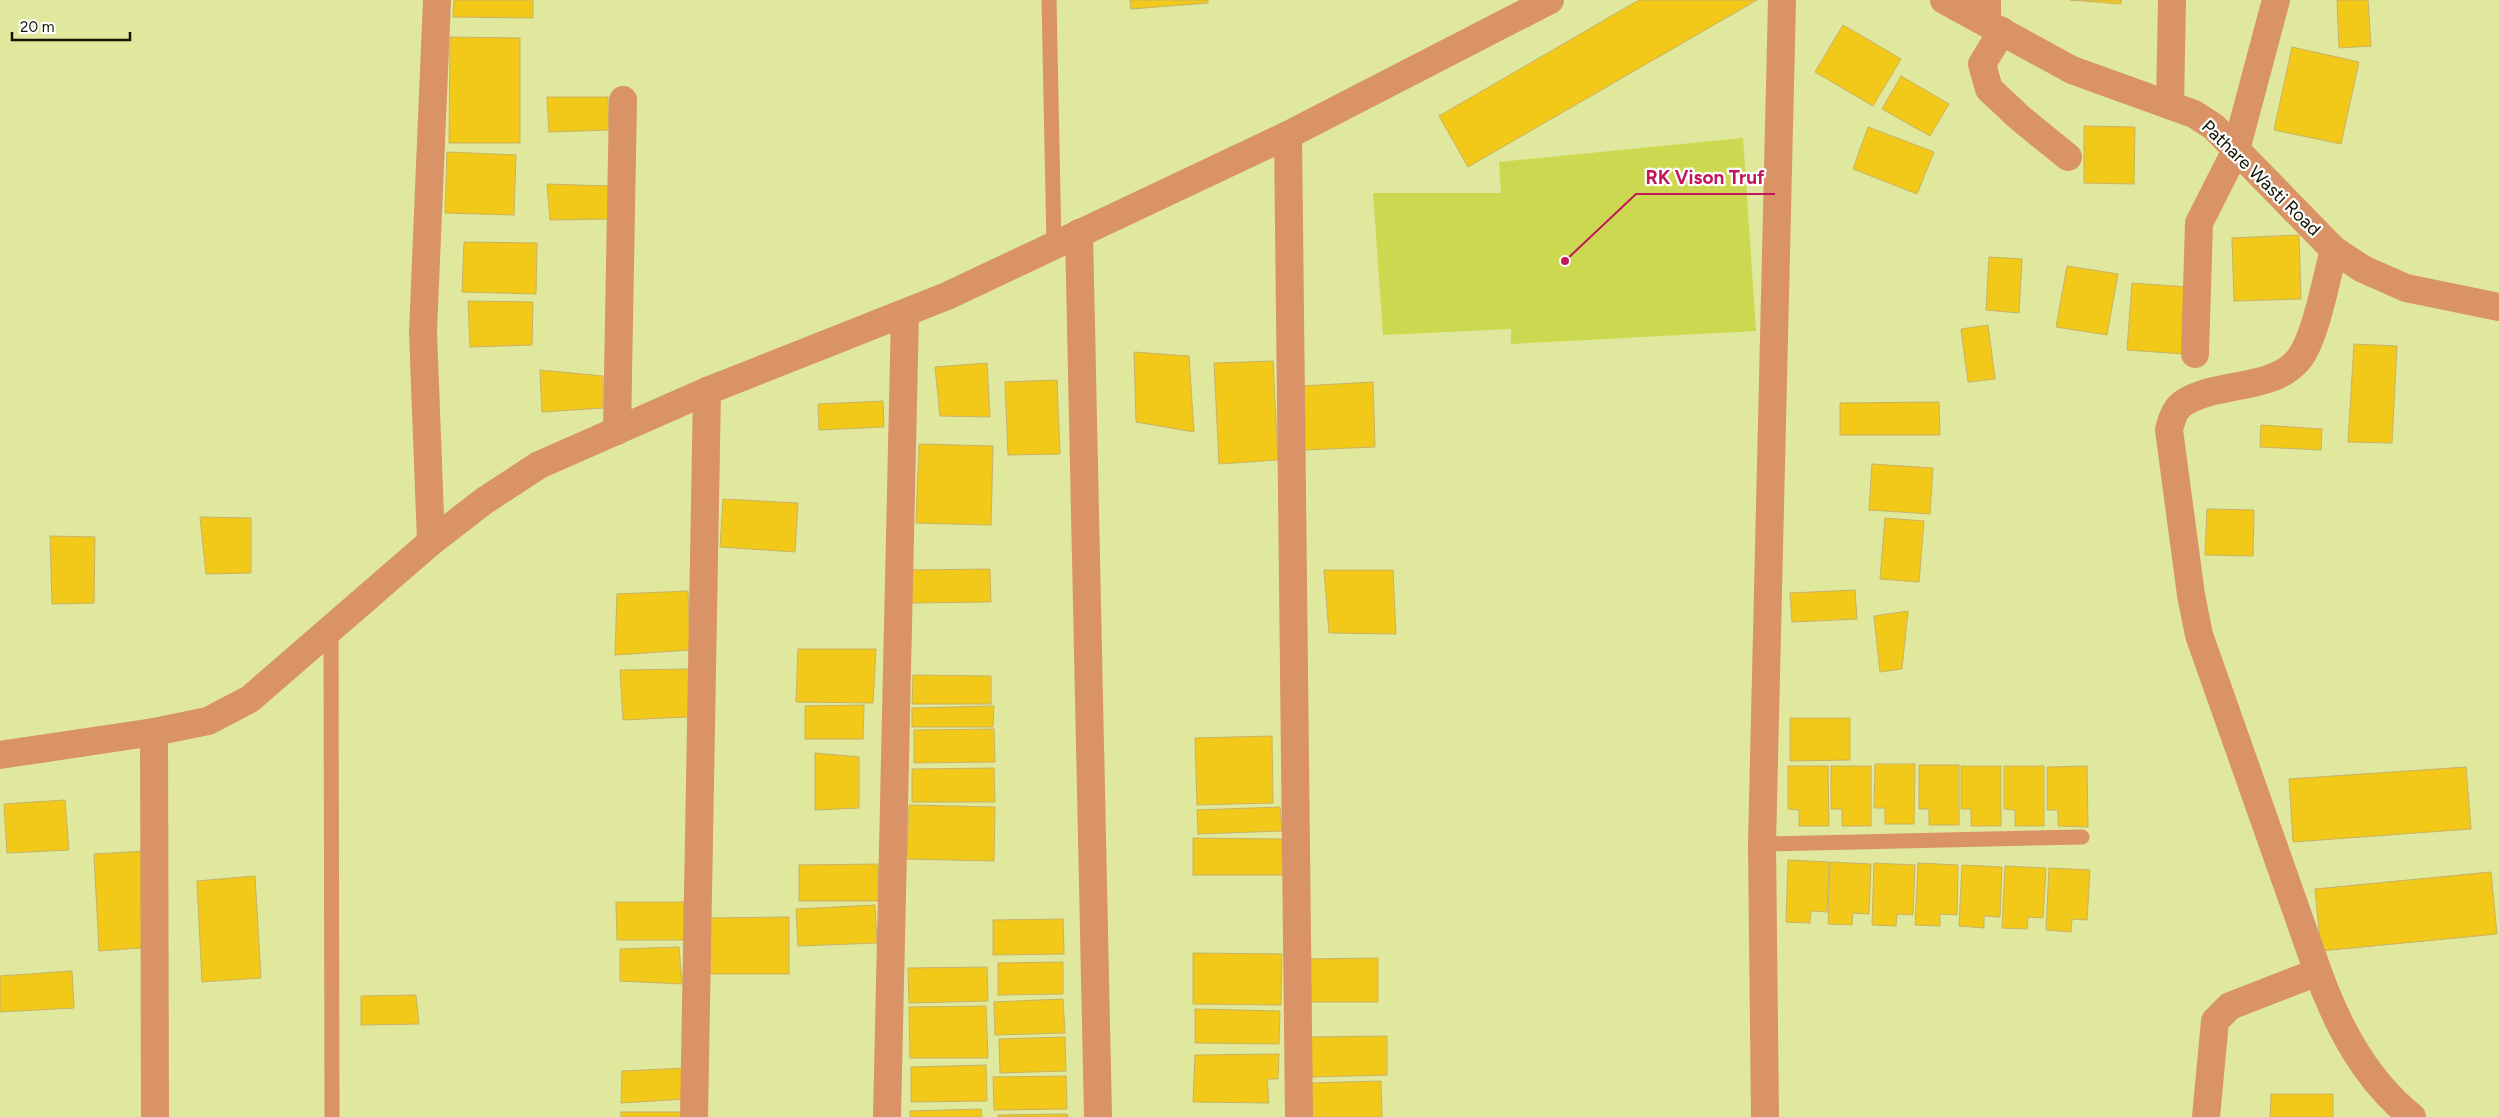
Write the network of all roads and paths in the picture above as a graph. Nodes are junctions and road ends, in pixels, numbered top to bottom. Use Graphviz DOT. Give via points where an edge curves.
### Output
graph roads {
  1 [pos="437,0"];
  2 [pos="1049,0"];
  3 [pos="1550,0"];
  4 [pos="1782,0"];
  5 [pos="1944,0"];
  6 [pos="2172,0"];
  7 [pos="2276,0"];
  8 [pos="1992,18"];
  9 [pos="623,100"];
  10 [pos="2170,105"];
  11 [pos="1288,135"];
  12 [pos="2236,150"];
  13 [pos="2068,157"];
  14 [pos="1079,233"];
  15 [pos="1054,245"];
  16 [pos="2334,250"];
  17 [pos="2499,307"];
  18 [pos="905,313"];
  19 [pos="2195,354"];
  20 [pos="707,391"];
  21 [pos="617,431"];
  22 [pos="431,542"];
  23 [pos="331,630"];
  24 [pos="154,732"];
  25 [pos="0,755"];
  26 [pos="2082,837"];
  27 [pos="1762,844"];
  28 [pos="2318,972"];
  29 [pos="155,1117"];
  30 [pos="332,1117"];
  31 [pos="694,1117"];
  32 [pos="887,1117"];
  33 [pos="1098,1117"];
  34 [pos="1299,1117"];
  35 [pos="1765,1117"];
  36 [pos="2206,1117"];
  37 [pos="2412,1117"];
  1 -- 22 [label="street" via="424,332"];
  2 -- 15 [label="lane"];
  3 -- 11 [label="street"];
  4 -- 27 [label="street"];
  5 -- 8 [label="street, Pathare Wasti Road"];
  6 -- 10 [label="street"];
  7 -- 12 [label="street"];
  8 -- 10 [label="street, Pathare Wasti Road" via="2072,70"];
  8 -- 13 [label="street" via="1982,64 1989,89"];
  9 -- 21 [label="street"];
  10 -- 12 [label="street, Pathare Wasti Road" via="2194,114 2214,127"];
  11 -- 14 [label="street"];
  11 -- 34 [label="street"];
  12 -- 16 [label="street, Pathare Wasti Road"];
  12 -- 19 [label="street" via="2199,223"];
  14 -- 15 [label="street"];
  14 -- 33 [label="street"];
  15 -- 18 [label="street"];
  16 -- 17 [label="street, Pathare Wasti Road" via="2363,270 2406,288"];
  16 -- 28 [label="street" via="2308,341 2299,359 2282,375 2197,397 2182,404 2173,416 2169,430 2191,595 2200,635"];
  18 -- 20 [label="street"];
  18 -- 32 [label="street"];
  20 -- 21 [label="street"];
  20 -- 31 [label="street"];
  21 -- 22 [label="street" via="539,465 484,501"];
  22 -- 23 [label="street"];
  23 -- 24 [label="street" via="250,699 208,720"];
  23 -- 30 [label="lane"];
  24 -- 25 [label="street"];
  24 -- 29 [label="street"];
  26 -- 27 [label="lane"];
  27 -- 35 [label="street"];
  28 -- 36 [label="street" via="2230,1006 2215,1021"];
  28 -- 37 [label="street" via="2331,1008 2362,1064 2389,1098"];
}
